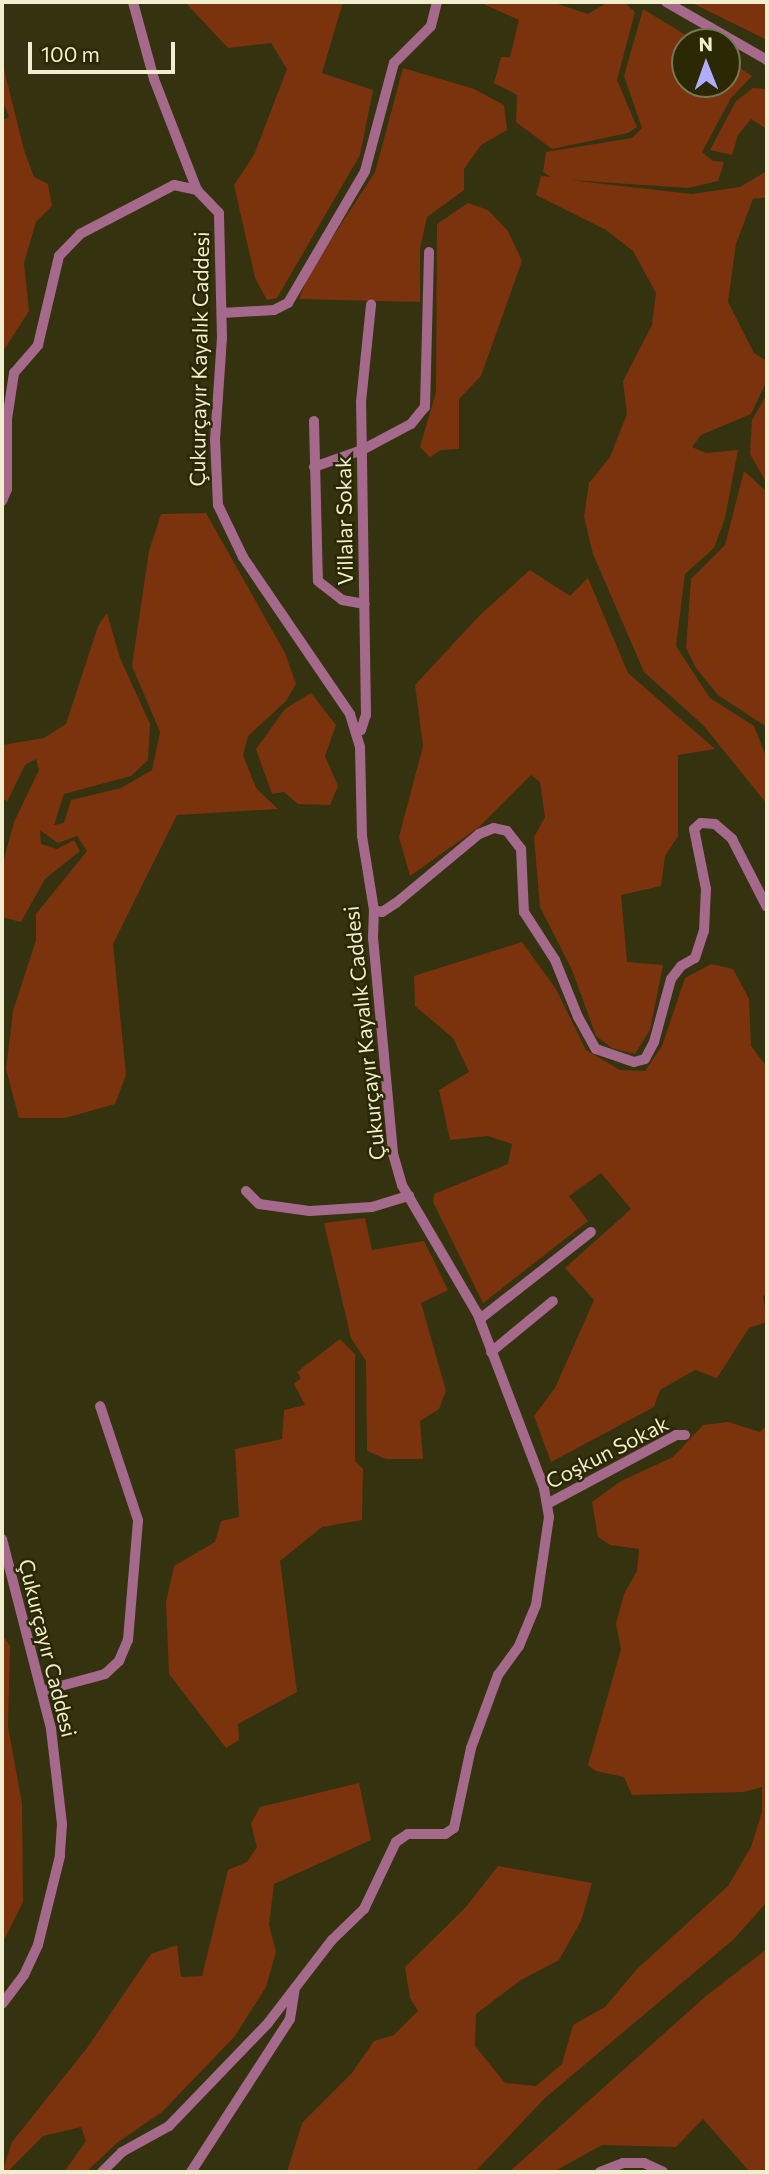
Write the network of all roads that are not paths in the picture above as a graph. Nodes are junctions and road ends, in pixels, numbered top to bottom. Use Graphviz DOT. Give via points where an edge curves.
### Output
graph roads {
  1 [pos="134,2"];
  2 [pos="437,2"];
  3 [pos="666,2"];
  4 [pos="767,60"];
  5 [pos="197,190"];
  6 [pos="429,252"];
  7 [pos="371,305"];
  8 [pos="222,313"];
  9 [pos="314,421"];
  10 [pos="362,450"];
  11 [pos="314,467"];
  12 [pos="2,501"];
  13 [pos="365,604"];
  14 [pos="356,730"];
  15 [pos="767,907"];
  16 [pos="374,910"];
  17 [pos="246,1191"];
  18 [pos="409,1196"];
  19 [pos="591,1232"];
  20 [pos="553,1301"];
  21 [pos="480,1319"];
  22 [pos="491,1352"];
  23 [pos="100,1406"];
  24 [pos="685,1435"];
  25 [pos="547,1504"];
  26 [pos="2,1539"];
  27 [pos="42,1691"];
  28 [pos="295,1988"];
  29 [pos="2,2004"];
  30 [pos="202,2159"];
  31 [pos="102,2172"];
  32 [pos="191,2172"];
  33 [pos="207,2172"];
  34 [pos="600,2172"];
  35 [pos="663,2172"];
  1 -- 5 [label="street, Çukurçayır Kayalık Caddesi" via="154,79"];
  2 -- 8 [label="street" via="432,26 394,64 365,171 288,303 274,310"];
  3 -- 4 [label="street"];
  5 -- 8 [label="street, Çukurçayır Kayalık Caddesi" via="219,213"];
  5 -- 12 [label="street" via="174,186 80,234 59,256 38,345 14,373 7,419 7,489"];
  6 -- 10 [label="street" via="425,407 411,424"];
  7 -- 10 [label="street, Villalar Sokak" via="361,402"];
  8 -- 14 [label="street, Çukurçayır Kayalık Caddesi" via="215,440 218,505 243,557 351,714"];
  9 -- 11 [label="street"];
  10 -- 11 [label="street"];
  10 -- 13 [label="street, Villalar Sokak"];
  11 -- 13 [label="street" via="318,581 342,600"];
  13 -- 14 [label="street, Villalar Sokak" via="366,715 361,730"];
  14 -- 16 [label="street, Çukurçayır Kayalık Caddesi" via="362,836"];
  15 -- 16 [label="street" via="732,839 715,824 701,823 694,829 706,889 704,931 695,958 671,979 645,1059 634,1062 596,1049 578,1017 555,960 524,912 521,849 507,831 494,828 479,834 396,903 382,912"];
  16 -- 18 [label="street, Çukurçayır Kayalık Caddesi" via="393,1153"];
  17 -- 18 [label="street" via="259,1203 310,1211 372,1207"];
  18 -- 21 [label="street, Çukurçayır Kayalık Caddesi"];
  19 -- 21 [label="street"];
  20 -- 22 [label="street"];
  21 -- 22 [label="street, Çukurçayır Kayalık Caddesi"];
  22 -- 25 [label="street, Çukurçayır Kayalık Caddesi"];
  23 -- 27 [label="street" via="138,1520 128,1640 119,1661 105,1674"];
  24 -- 25 [label="street, Coşkun Sokak" via="676,1435"];
  25 -- 28 [label="street, Çukurçayır Kayalık Caddesi" via="536,1605 519,1646 498,1675 471,1748 454,1828 445,1834 408,1834 396,1842 364,1909"];
  26 -- 27 [label="street, Çukurçayır Caddesi"];
  27 -- 29 [label="street, Çukurçayır Caddesi" via="59,1791 60,1856 38,1945 24,1975"];
  28 -- 30 [label="street" via="290,2019"];
  28 -- 31 [label="street" via="169,2126 122,2152"];
  30 -- 32 [label="street"];
  30 -- 33 [label="street"];
  34 -- 35 [label="street" via="623,2163 644,2163"];
}
